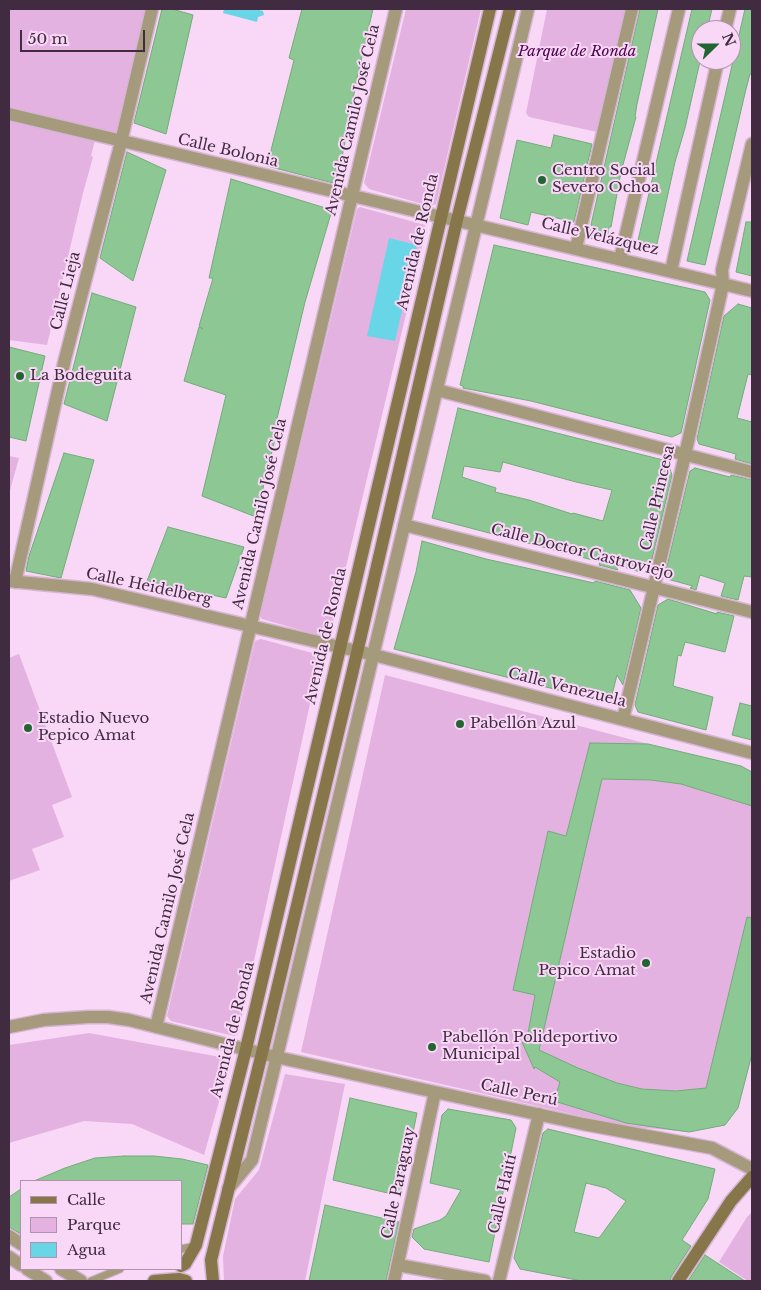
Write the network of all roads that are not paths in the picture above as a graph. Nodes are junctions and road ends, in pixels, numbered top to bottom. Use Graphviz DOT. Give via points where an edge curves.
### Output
graph roads {
  1 [pos="152,9"];
  2 [pos="396,9"];
  3 [pos="490,9"];
  4 [pos="510,9"];
  5 [pos="528,9"];
  6 [pos="632,9"];
  7 [pos="679,9"];
  8 [pos="716,70"];
  9 [pos="9,114"];
  10 [pos="121,142"];
  11 [pos="752,144"];
  12 [pos="352,197"];
  13 [pos="441,216"];
  14 [pos="457,220"];
  15 [pos="476,224"];
  16 [pos="576,248"];
  17 [pos="620,259"];
  18 [pos="671,271"];
  19 [pos="723,284"];
  20 [pos="752,291"];
  21 [pos="436,390"];
  22 [pos="685,455"];
  23 [pos="752,472"];
  24 [pos="404,525"];
  25 [pos="12,582"];
  26 [pos="654,587"];
  27 [pos="752,612"];
  28 [pos="251,626"];
  29 [pos="340,647"];
  30 [pos="358,651"];
  31 [pos="374,655"];
  32 [pos="622,719"];
  33 [pos="752,753"];
  34 [pos="9,1027"];
  35 [pos="156,1027"];
  36 [pos="246,1049"];
  37 [pos="262,1053"];
  38 [pos="276,1057"];
  39 [pos="435,1092"];
  40 [pos="539,1114"];
  41 [pos="752,1169"];
  42 [pos="752,1177"];
  43 [pos="228,1189"];
  44 [pos="9,1236"];
  45 [pos="20,1243"];
  46 [pos="196,1246"];
  47 [pos="182,1249"];
  48 [pos="9,1257"];
  49 [pos="20,1264"];
  50 [pos="398,1265"];
  51 [pos="182,1266"];
  52 [pos="29,1270"];
  53 [pos="63,1270"];
  54 [pos="118,1270"];
  55 [pos="175,1270"];
  56 [pos="157,1280"];
  57 [pos="46,1281"];
  58 [pos="80,1281"];
  59 [pos="91,1281"];
  60 [pos="186,1281"];
  61 [pos="213,1281"];
  62 [pos="394,1281"];
  63 [pos="485,1281"];
  64 [pos="499,1281"];
  65 [pos="678,1281"];
  1 -- 10 [label="street, Calle Lieja"];
  2 -- 12 [label="street, Avenida Camilo José Cela"];
  3 -- 13 [label="street, Avenida de Ronda"];
  4 -- 14 [label="street"];
  5 -- 15 [label="street"];
  6 -- 16 [label="street"];
  7 -- 17 [label="street"];
  8 -- 18 [label="street"];
  9 -- 10 [label="street, Calle Bolonia"];
  10 -- 12 [label="street, Calle Bolonia"];
  10 -- 25 [label="street, Calle Lieja"];
  11 -- 19 [label="street, Calle Princesa" via="722,270"];
  12 -- 13 [label="street, Calle Bolonia"];
  12 -- 28 [label="street, Avenida Camilo José Cela"];
  13 -- 14 [label="street, Calle Velázquez"];
  13 -- 29 [label="street, Avenida de Ronda"];
  14 -- 15 [label="street, Calle Velázquez"];
  14 -- 30 [label="street"];
  15 -- 16 [label="street, Calle Velázquez"];
  15 -- 21 [label="street"];
  16 -- 17 [label="street, Calle Velázquez"];
  17 -- 18 [label="street, Calle Velázquez"];
  18 -- 19 [label="street, Calle Velázquez"];
  19 -- 20 [label="street, Calle Velázquez"];
  19 -- 22 [label="street, Calle Princesa"];
  21 -- 22 [label="street"];
  21 -- 24 [label="street"];
  22 -- 23 [label="street"];
  22 -- 26 [label="street, Calle Princesa"];
  24 -- 26 [label="street, Calle Doctor Castroviejo"];
  24 -- 31 [label="street"];
  25 -- 28 [label="street, Calle Heidelberg" via="92,589"];
  26 -- 27 [label="street, Calle Doctor Castroviejo"];
  26 -- 32 [label="street, Calle Princesa"];
  28 -- 29 [label="street, Calle Heidelberg"];
  28 -- 35 [label="street, Avenida Camilo José Cela"];
  29 -- 30 [label="street, Calle Heidelberg"];
  29 -- 36 [label="street, Avenida de Ronda"];
  30 -- 31 [label="street, Calle Venezuela"];
  30 -- 37 [label="street"];
  31 -- 32 [label="street, Calle Venezuela"];
  31 -- 38 [label="street"];
  32 -- 33 [label="street, Calle Venezuela"];
  34 -- 35 [label="street, Calle Perú" via="88,1016"];
  35 -- 36 [label="street, Calle Perú"];
  36 -- 37 [label="street, Calle Perú"];
  36 -- 46 [label="street, Avenida de Ronda"];
  37 -- 38 [label="street, Calle Perú"];
  37 -- 43 [label="street"];
  38 -- 39 [label="street, Calle Perú"];
  38 -- 43 [label="street" via="252,1160"];
  39 -- 40 [label="street, Calle Perú"];
  39 -- 50 [label="street, Calle Paraguay"];
  40 -- 41 [label="street, Calle Perú" via="712,1148"];
  40 -- 64 [label="street, Calle Haití"];
  42 -- 65 [label="street" via="731,1201"];
  43 -- 61 [label="street" via="211,1260"];
  44 -- 45 [label="street"];
  46 -- 47 [label="lane"];
  46 -- 51 [label="street, Avenida de Ronda"];
  48 -- 49 [label="street"];
  50 -- 62 [label="street, Calle Paraguay"];
  50 -- 63 [label="street"];
  52 -- 57 [label="street"];
  53 -- 58 [label="street"];
  54 -- 59 [label="lane"];
  55 -- 56 [label="street"];
  56 -- 60 [label="street"];
}
